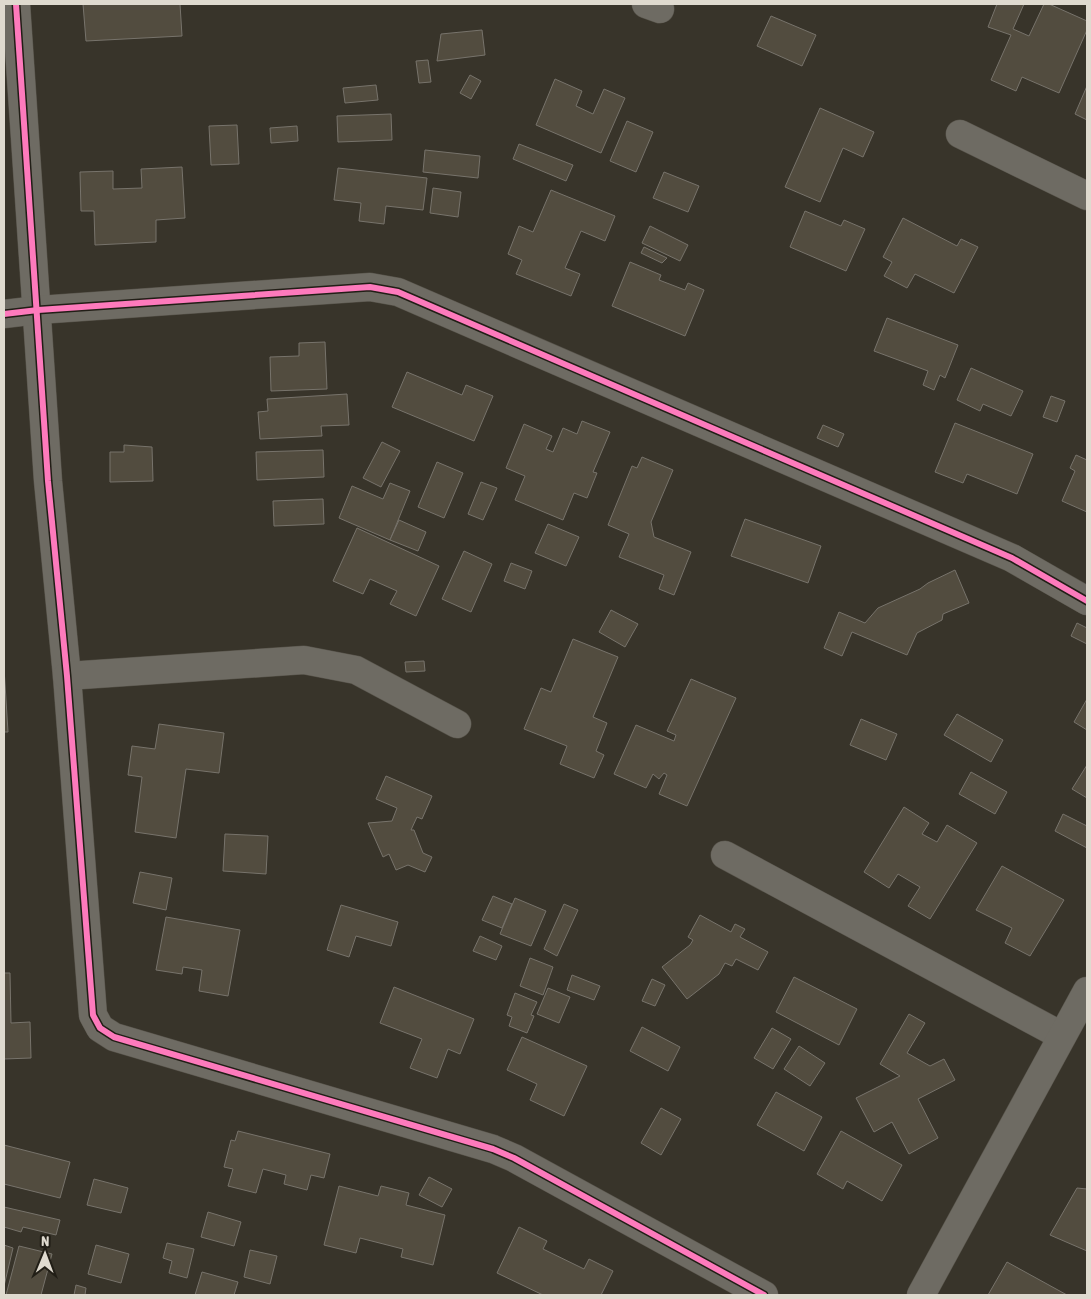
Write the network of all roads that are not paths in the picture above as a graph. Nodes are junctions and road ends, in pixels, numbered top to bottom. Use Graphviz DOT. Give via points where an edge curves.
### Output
graph roads {
  1 [pos="16,4"];
  2 [pos="960,134"];
  3 [pos="1087,196"];
  4 [pos="38,310"];
  5 [pos="4,314"];
  6 [pos="1087,601"];
  7 [pos="66,676"];
  8 [pos="457,724"];
  9 [pos="725,855"];
  10 [pos="1087,991"];
  11 [pos="1062,1036"];
  12 [pos="764,1295"];
  13 [pos="921,1295"];
  1 -- 4 [label="street"];
  2 -- 3 [label="street"];
  4 -- 5 [label="street"];
  4 -- 6 [label="street" via="370,287 398,292 1012,558"];
  4 -- 7 [label="street" via="48,481"];
  7 -- 8 [label="street" via="304,660 356,670"];
  7 -- 12 [label="street" via="93,1015 100,1028 114,1037 483,1146 514,1158"];
  9 -- 11 [label="street"];
  10 -- 11 [label="street"];
  11 -- 13 [label="street"];
}
